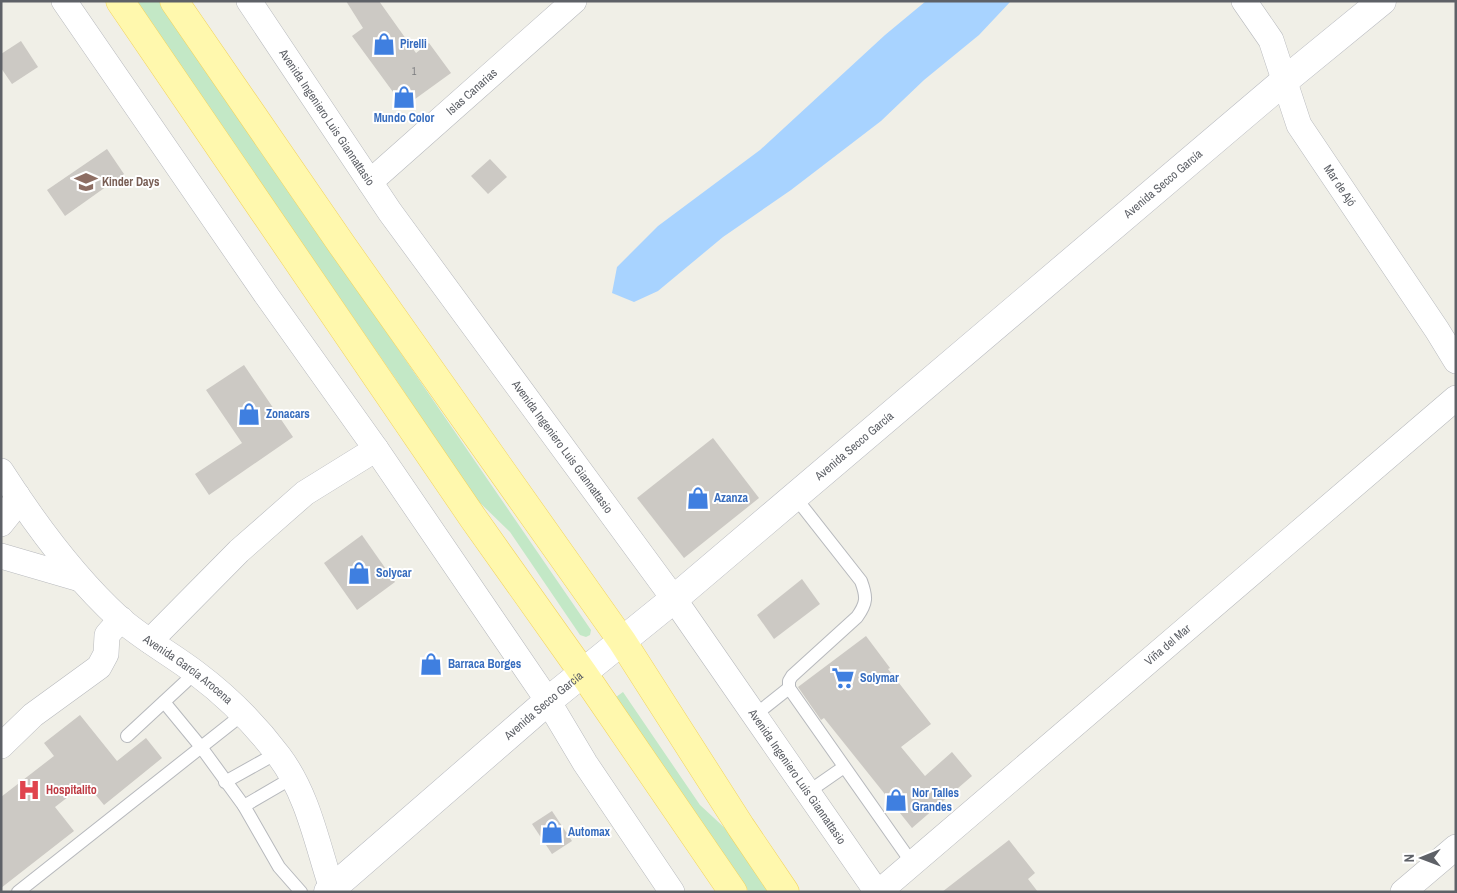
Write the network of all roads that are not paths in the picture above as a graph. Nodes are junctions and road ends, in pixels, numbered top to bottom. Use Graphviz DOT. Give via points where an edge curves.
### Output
graph roads {
  1 [pos="64,1"];
  2 [pos="120,1"];
  3 [pos="174,1"];
  4 [pos="249,1"];
  5 [pos="574,1"];
  6 [pos="1244,1"];
  7 [pos="1382,1"];
  8 [pos="1283,82"];
  9 [pos="370,182"];
  10 [pos="1456,361"];
  11 [pos="1456,398"];
  12 [pos="376,449"];
  13 [pos="1,471"];
  14 [pos="16,495"];
  15 [pos="795,497"];
  16 [pos="1,524"];
  17 [pos="1,556"];
  18 [pos="80,579"];
  19 [pos="674,599"];
  20 [pos="121,619"];
  21 [pos="150,641"];
  22 [pos="622,641"];
  23 [pos="196,672"];
  24 [pos="583,673"];
  25 [pos="789,688"];
  26 [pos="548,701"];
  27 [pos="164,702"];
  28 [pos="243,714"];
  29 [pos="755,715"];
  30 [pos="127,736"];
  31 [pos="1,746"];
  32 [pos="201,747"];
  33 [pos="277,753"];
  34 [pos="844,767"];
  35 [pos="292,778"];
  36 [pos="226,782"];
  37 [pos="808,792"];
  38 [pos="244,806"];
  39 [pos="1456,847"];
  40 [pos="912,863"];
  41 [pos="331,891"];
  42 [pos="18,892"];
  43 [pos="301,892"];
  44 [pos="672,892"];
  45 [pos="733,892"];
  46 [pos="785,892"];
  47 [pos="878,892"];
  48 [pos="1403,892"];
  1 -- 12 [label="street"];
  2 -- 24 [label="main road" via="467,510"];
  3 -- 22 [label="main road"];
  4 -- 9 [label="street, Avenida Ingeniero Luis Giannattasio"];
  5 -- 9 [label="street, Islas Canarias"];
  6 -- 8 [label="street, Mar de Ajó" via="1270,40"];
  7 -- 8 [label="street, Avenida Secco García"];
  8 -- 10 [label="street, Mar de Ajó" via="1299,125"];
  8 -- 15 [label="street, Avenida Secco García"];
  9 -- 19 [label="street, Avenida Ingeniero Luis Giannattasio"];
  11 -- 40 [label="street, Viña del Mar"];
  12 -- 21 [label="street" via="305,493 239,551"];
  12 -- 26 [label="street"];
  13 -- 14 [label="street, Avenida García Arocena"];
  14 -- 16 [label="street" via="9,514"];
  14 -- 18 [label="street, Avenida García Arocena"];
  15 -- 19 [label="street, Avenida Secco García"];
  15 -- 25 [label="lane" via="861,581 866,595 864,608 857,617 792,676"];
  17 -- 18 [label="street"];
  18 -- 20 [label="street, Avenida García Arocena"];
  19 -- 22 [label="street, Avenida Secco García"];
  19 -- 29 [label="street, Avenida Ingeniero Luis Giannattasio"];
  20 -- 21 [label="street, Avenida García Arocena"];
  20 -- 31 [label="street" via="107,636 106,654 99,667 33,715"];
  21 -- 23 [label="street, Avenida García Arocena"];
  22 -- 24 [label="street, Avenida Secco García"];
  22 -- 46 [label="main road"];
  23 -- 27 [label="lane"];
  23 -- 28 [label="street, Avenida García Arocena"];
  24 -- 26 [label="street, Avenida Secco García"];
  24 -- 45 [label="main road"];
  25 -- 29 [label="lane"];
  25 -- 34 [label="lane"];
  26 -- 41 [label="street, Avenida Secco García"];
  26 -- 44 [label="street" via="585,763"];
  27 -- 30 [label="lane"];
  27 -- 32 [label="lane"];
  28 -- 32 [label="lane"];
  28 -- 33 [label="street, Avenida García Arocena"];
  29 -- 37 [label="street, Avenida Ingeniero Luis Giannattasio"];
  32 -- 36 [label="lane"];
  32 -- 42 [label="lane"];
  33 -- 35 [label="street, Avenida García Arocena"];
  33 -- 36 [label="lane"];
  34 -- 37 [label="lane"];
  34 -- 40 [label="lane"];
  35 -- 38 [label="lane"];
  35 -- 41 [label="street, Avenida García Arocena" via="308,810"];
  36 -- 38 [label="lane"];
  37 -- 47 [label="street, Avenida Ingeniero Luis Giannattasio"];
  38 -- 43 [label="lane" via="279,867"];
  39 -- 48 [label="street"];
  40 -- 47 [label="street, Viña del Mar"];
}
